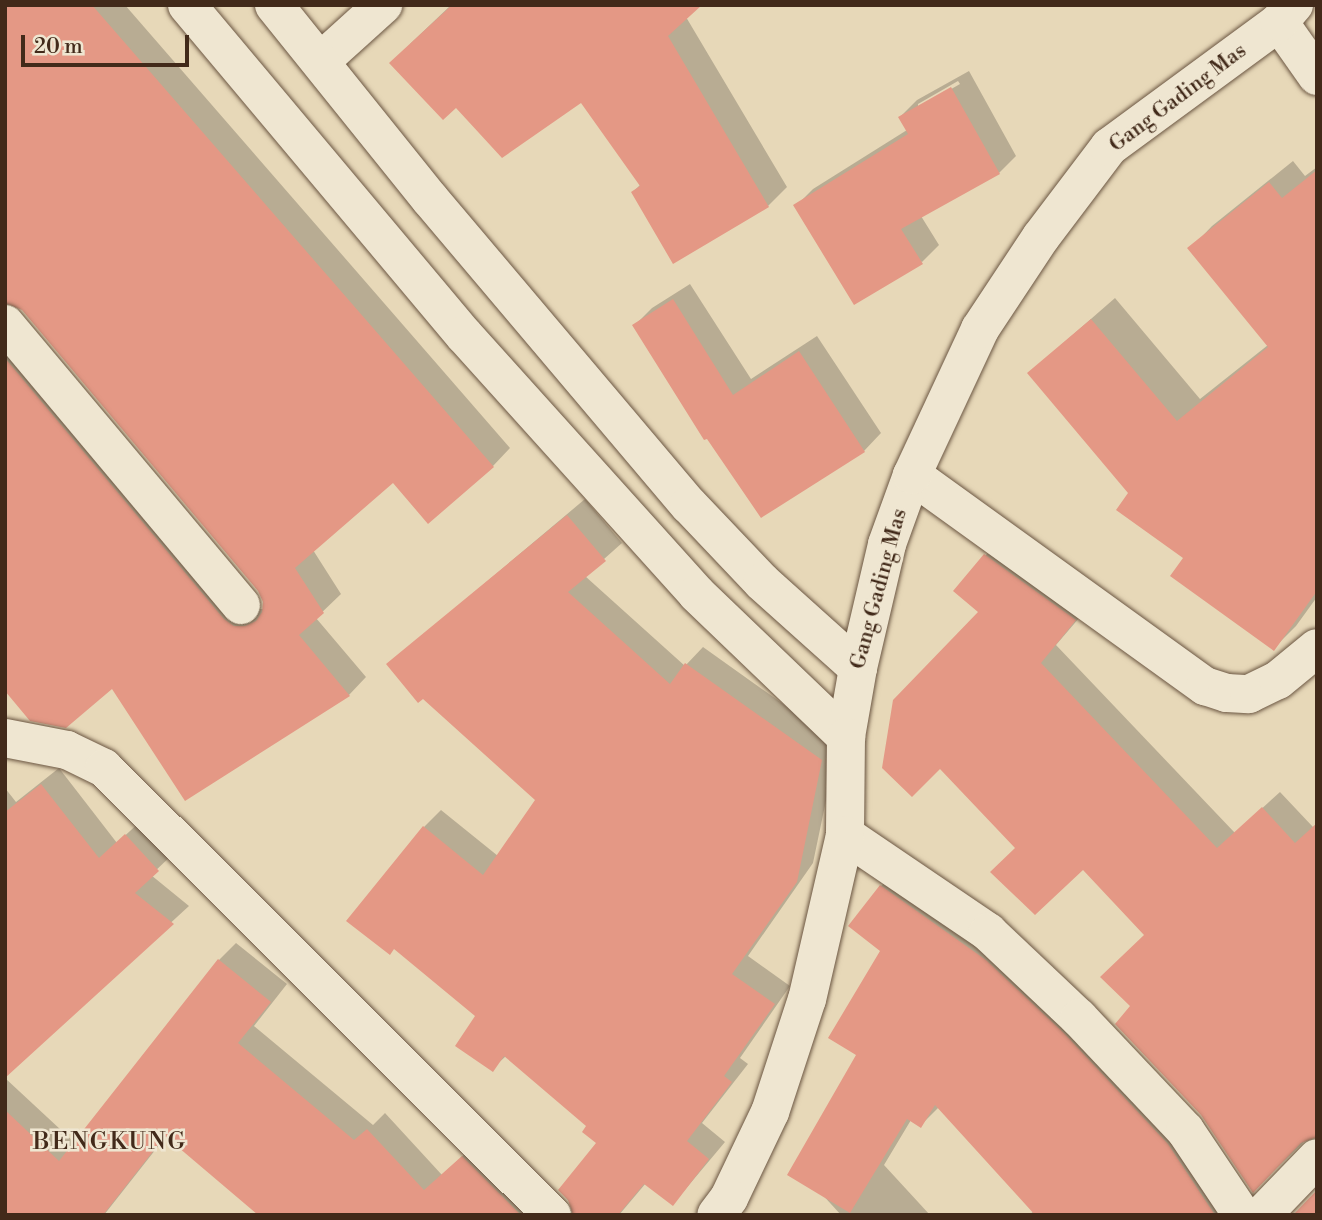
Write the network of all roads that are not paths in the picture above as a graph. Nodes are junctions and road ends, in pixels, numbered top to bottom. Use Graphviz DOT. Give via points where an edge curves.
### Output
graph roads {
  1 [pos="187,5"];
  2 [pos="274,5"];
  3 [pos="383,5"];
  4 [pos="1287,13"];
  5 [pos="321,61"];
  6 [pos="1317,76"];
  7 [pos="5,324"];
  8 [pos="912,475"];
  9 [pos="241,605"];
  10 [pos="1317,648"];
  11 [pos="858,668"];
  12 [pos="8,736"];
  13 [pos="846,737"];
  14 [pos="845,835"];
  15 [pos="1317,1158"];
  16 [pos="552,1215"];
  17 [pos="716,1215"];
  18 [pos="1242,1215"];
  19 [pos="1262,1215"];
  1 -- 13 [label="street" via="464,335 697,594"];
  2 -- 5 [label="street"];
  3 -- 5 [label="street"];
  4 -- 6 [label="street"];
  4 -- 8 [label="street, Gang Gading Mas" via="1109,147 980,329"];
  5 -- 11 [label="street" via="430,199 689,505 762,582"];
  7 -- 9 [label="street"];
  8 -- 10 [label="street" via="1205,686 1249,694 1278,680"];
  8 -- 11 [label="street, Gang Gading Mas" via="887,544"];
  11 -- 13 [label="street, Gang Gading Mas"];
  12 -- 16 [label="street" via="67,751 104,768"];
  13 -- 14 [label="street, Gang Gading Mas"];
  14 -- 17 [label="street, Gang Gading Mas" via="807,999 770,1112 729,1198"];
  14 -- 18 [label="street" via="988,932 1079,1018 1185,1130"];
  15 -- 19 [label="street"];
}
